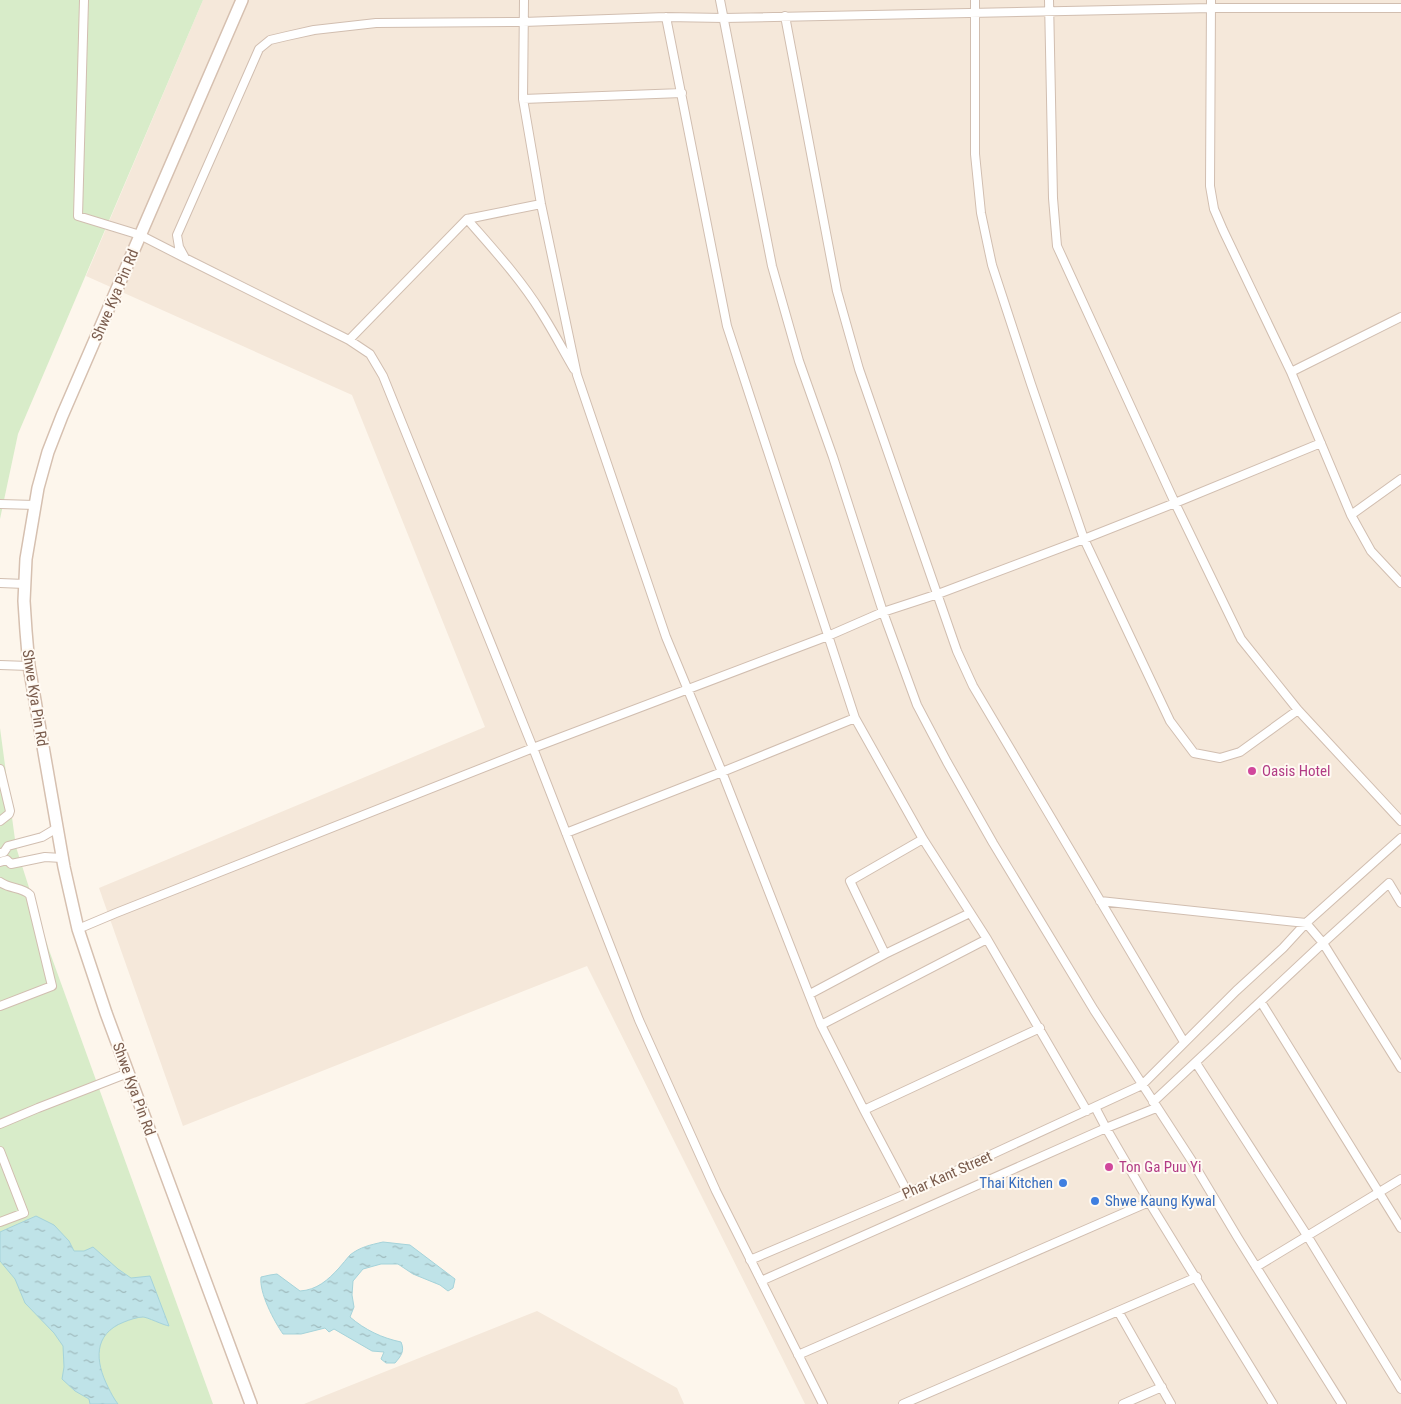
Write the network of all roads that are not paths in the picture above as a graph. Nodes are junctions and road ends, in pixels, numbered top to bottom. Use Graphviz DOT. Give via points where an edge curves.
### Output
graph roads {
  1 [pos="84,0"];
  2 [pos="242,0"];
  3 [pos="524,0"];
  4 [pos="720,0"];
  5 [pos="975,0"];
  6 [pos="1049,0"];
  7 [pos="1212,4"];
  8 [pos="1401,8"];
  9 [pos="975,12"];
  10 [pos="1049,12"];
  11 [pos="785,16"];
  12 [pos="666,17"];
  13 [pos="724,18"];
  14 [pos="523,22"];
  15 [pos="682,93"];
  16 [pos="522,99"];
  17 [pos="541,204"];
  18 [pos="467,219"];
  19 [pos="140,235"];
  20 [pos="185,258"];
  21 [pos="1401,317"];
  22 [pos="349,340"];
  23 [pos="1291,372"];
  24 [pos="577,375"];
  25 [pos="1321,443"];
  26 [pos="1401,478"];
  27 [pos="1175,503"];
  28 [pos="0,504"];
  29 [pos="35,505"];
  30 [pos="1351,515"];
  31 [pos="1084,538"];
  32 [pos="0,583"];
  33 [pos="1401,583"];
  34 [pos="25,584"];
  35 [pos="938,594"];
  36 [pos="883,612"];
  37 [pos="828,636"];
  38 [pos="0,665"];
  39 [pos="29,666"];
  40 [pos="688,690"];
  41 [pos="1298,710"];
  42 [pos="855,718"];
  43 [pos="533,748"];
  44 [pos="0,769"];
  45 [pos="722,772"];
  46 [pos="0,820"];
  47 [pos="1401,821"];
  48 [pos="57,828"];
  49 [pos="566,833"];
  50 [pos="1401,838"];
  51 [pos="924,839"];
  52 [pos="0,853"];
  53 [pos="62,858"];
  54 [pos="0,862"];
  55 [pos="0,882"];
  56 [pos="1100,901"];
  57 [pos="1401,903"];
  58 [pos="970,914"];
  59 [pos="1306,923"];
  60 [pos="78,929"];
  61 [pos="987,940"];
  62 [pos="1324,943"];
  63 [pos="885,954"];
  64 [pos="810,994"];
  65 [pos="1261,1002"];
  66 [pos="0,1006"];
  67 [pos="821,1025"];
  68 [pos="1040,1028"];
  69 [pos="1184,1042"];
  70 [pos="1196,1063"];
  71 [pos="1401,1068"];
  72 [pos="128,1074"];
  73 [pos="1142,1085"];
  74 [pos="1155,1105"];
  75 [pos="1095,1107"];
  76 [pos="864,1110"];
  77 [pos="1087,1111"];
  78 [pos="0,1124"];
  79 [pos="1106,1128"];
  80 [pos="0,1151"];
  81 [pos="1401,1179"];
  82 [pos="908,1193"];
  83 [pos="1379,1193"];
  84 [pos="1149,1202"];
  85 [pos="0,1222"];
  86 [pos="1401,1228"];
  87 [pos="1308,1237"];
  88 [pos="750,1260"];
  89 [pos="1256,1267"];
  90 [pos="1197,1277"];
  91 [pos="761,1281"];
  92 [pos="1118,1311"];
  93 [pos="798,1355"];
  94 [pos="1162,1387"];
  95 [pos="1401,1389"];
  96 [pos="918,1401"];
  97 [pos="1338,1403"];
  98 [pos="251,1404"];
  99 [pos="823,1404"];
  100 [pos="903,1404"];
  101 [pos="1123,1404"];
  102 [pos="1171,1404"];
  103 [pos="1273,1404"];
  1 -- 19 [label="street" via="78,216"];
  2 -- 19 [label="street, Shwe Kya Pin Rd"];
  3 -- 14 [label="street"];
  4 -- 13 [label="street"];
  5 -- 9 [label="street"];
  6 -- 10 [label="street"];
  7 -- 8 [label="street"];
  7 -- 10 [label="street"];
  7 -- 23 [label="street" via="1210,186 1214,208"];
  9 -- 10 [label="street"];
  9 -- 11 [label="street"];
  9 -- 31 [label="street" via="975,154 981,213 995,274"];
  10 -- 27 [label="street" via="1052,198 1057,246"];
  11 -- 13 [label="street"];
  11 -- 35 [label="street" via="837,292 860,369"];
  12 -- 13 [label="street"];
  12 -- 14 [label="street"];
  12 -- 15 [label="street"];
  13 -- 36 [label="street" via="772,266 799,361"];
  14 -- 16 [label="street"];
  14 -- 20 [label="street" via="376,23 314,30 270,40 259,49 177,235"];
  15 -- 16 [label="street"];
  15 -- 37 [label="street" via="727,326"];
  16 -- 17 [label="street"];
  17 -- 18 [label="street"];
  17 -- 24 [label="street"];
  18 -- 22 [label="street"];
  18 -- 24 [label="street" via="528,293"];
  19 -- 20 [label="street"];
  19 -- 29 [label="street, Shwe Kya Pin Rd" via="55,434"];
  20 -- 22 [label="street"];
  21 -- 23 [label="street"];
  22 -- 43 [label="street" via="370,354 383,376"];
  23 -- 25 [label="street"];
  24 -- 40 [label="street" via="666,637"];
  25 -- 27 [label="street"];
  25 -- 30 [label="street"];
  26 -- 30 [label="street"];
  27 -- 31 [label="street"];
  27 -- 41 [label="street" via="1242,639"];
  28 -- 29 [label="street"];
  29 -- 34 [label="street, Shwe Kya Pin Rd"];
  30 -- 33 [label="street" via="1371,551"];
  31 -- 35 [label="street"];
  31 -- 41 [label="street" via="1170,721 1194,753 1220,758 1240,752"];
  32 -- 34 [label="street"];
  34 -- 39 [label="street, Shwe Kya Pin Rd"];
  35 -- 36 [label="street"];
  35 -- 56 [label="street" via="957,651 973,686"];
  36 -- 37 [label="street"];
  36 -- 73 [label="street" via="917,705 947,762"];
  37 -- 40 [label="street"];
  37 -- 42 [label="street"];
  38 -- 39 [label="street"];
  39 -- 48 [label="street, Shwe Kya Pin Rd"];
  40 -- 43 [label="street"];
  40 -- 45 [label="street"];
  41 -- 47 [label="street"];
  42 -- 45 [label="street"];
  42 -- 51 [label="street"];
  43 -- 49 [label="street"];
  43 -- 60 [label="street"];
  44 -- 46 [label="street" via="10,811"];
  45 -- 49 [label="street"];
  45 -- 64 [label="street"];
  48 -- 52 [label="street" via="42,837 8,846"];
  48 -- 53 [label="street, Shwe Kya Pin Rd"];
  49 -- 88 [label="street" via="639,1020"];
  50 -- 59 [label="street"];
  51 -- 58 [label="street"];
  51 -- 63 [label="street" via="850,880"];
  53 -- 54 [label="street" via="45,857 11,864 7,860"];
  53 -- 60 [label="street, Shwe Kya Pin Rd"];
  55 -- 66 [label="street" via="30,896 52,986"];
  56 -- 59 [label="street"];
  56 -- 69 [label="street"];
  57 -- 62 [label="street" via="1389,883"];
  58 -- 61 [label="street"];
  58 -- 63 [label="street"];
  59 -- 62 [label="street"];
  59 -- 69 [label="street"];
  60 -- 72 [label="street, Shwe Kya Pin Rd"];
  61 -- 67 [label="street"];
  61 -- 68 [label="street"];
  62 -- 65 [label="street"];
  62 -- 71 [label="street"];
  63 -- 64 [label="street"];
  64 -- 67 [label="street"];
  65 -- 70 [label="street"];
  65 -- 83 [label="street"];
  67 -- 76 [label="street"];
  68 -- 76 [label="street"];
  68 -- 77 [label="street"];
  69 -- 73 [label="street"];
  70 -- 74 [label="street"];
  70 -- 87 [label="street"];
  72 -- 78 [label="street"];
  72 -- 98 [label="street, Shwe Kya Pin Rd"];
  73 -- 74 [label="street"];
  73 -- 75 [label="street, Phar Kant Street"];
  74 -- 79 [label="street"];
  74 -- 89 [label="street"];
  75 -- 77 [label="street, Phar Kant Street"];
  75 -- 79 [label="street"];
  76 -- 82 [label="street"];
  77 -- 82 [label="street, Phar Kant Street"];
  79 -- 84 [label="street"];
  79 -- 91 [label="street"];
  80 -- 85 [label="street" via="24,1213"];
  81 -- 83 [label="street"];
  82 -- 88 [label="street, Phar Kant Street"];
  83 -- 86 [label="street"];
  83 -- 87 [label="street"];
  84 -- 90 [label="street"];
  84 -- 93 [label="street"];
  87 -- 89 [label="street"];
  87 -- 95 [label="street"];
  88 -- 91 [label="street"];
  89 -- 97 [label="street"];
  90 -- 92 [label="street"];
  90 -- 103 [label="street"];
  91 -- 93 [label="street"];
  92 -- 94 [label="street"];
  92 -- 96 [label="street"];
  93 -- 99 [label="street"];
  94 -- 101 [label="street"];
  94 -- 102 [label="street"];
  96 -- 100 [label="street"];
}
